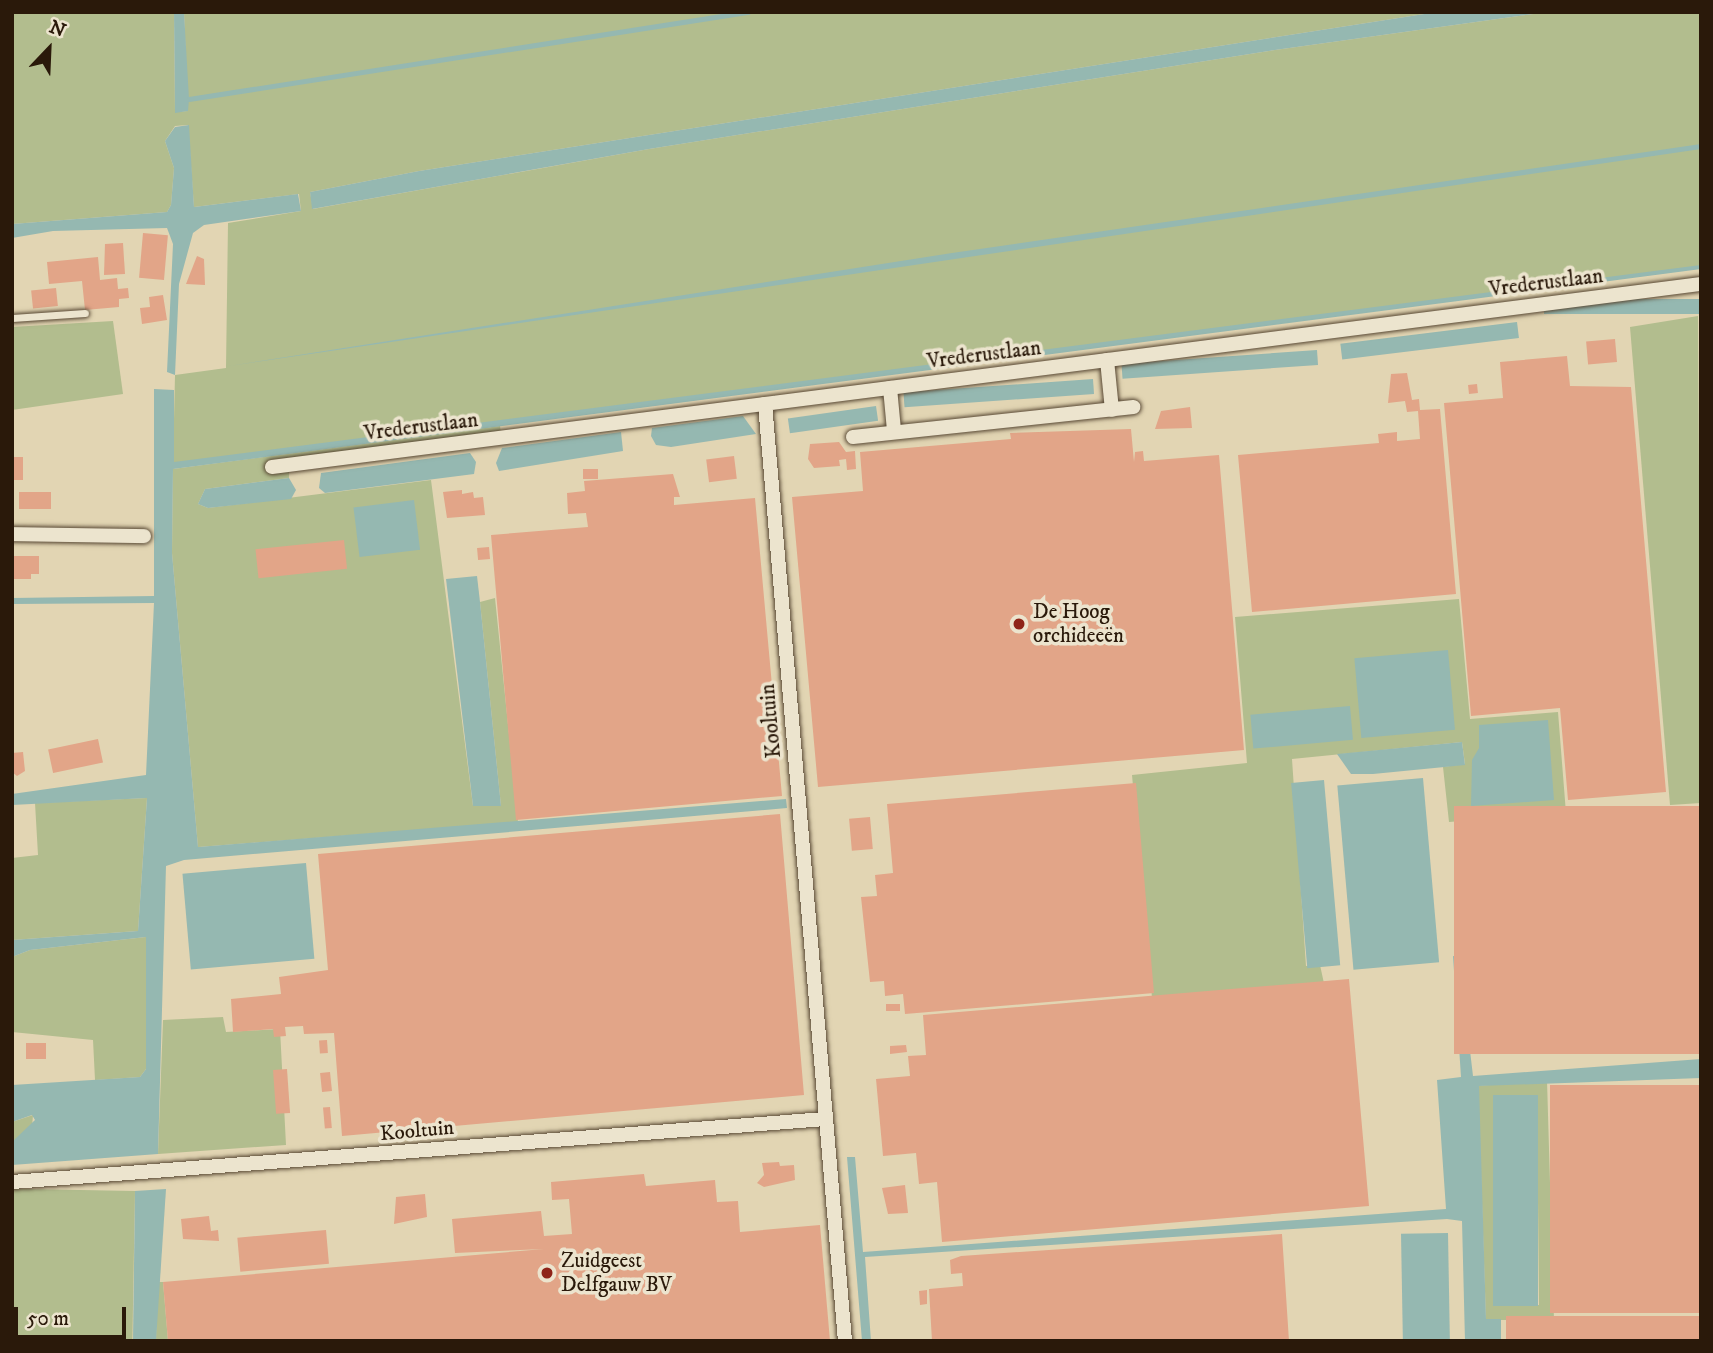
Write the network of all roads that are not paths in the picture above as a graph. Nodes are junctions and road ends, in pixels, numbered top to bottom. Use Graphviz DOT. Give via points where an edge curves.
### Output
graph roads {
  1 [pos="1701,284"];
  2 [pos="85,313"];
  3 [pos="12,318"];
  4 [pos="1107,360"];
  5 [pos="890,388"];
  6 [pos="765,404"];
  7 [pos="1133,407"];
  8 [pos="1112,410"];
  9 [pos="894,430"];
  10 [pos="853,437"];
  11 [pos="272,467"];
  12 [pos="12,534"];
  13 [pos="144,536"];
  14 [pos="826,1119"];
  15 [pos="12,1182"];
  16 [pos="845,1341"];
  1 -- 4 [label="street, Vrederustlaan"];
  2 -- 3 [label="lane"];
  4 -- 5 [label="street, Vrederustlaan"];
  4 -- 8 [label="street"];
  5 -- 6 [label="street, Vrederustlaan"];
  5 -- 9 [label="street"];
  6 -- 11 [label="street, Vrederustlaan"];
  6 -- 14 [label="street, Kooltuin"];
  7 -- 8 [label="street"];
  8 -- 9 [label="street"];
  9 -- 10 [label="street"];
  12 -- 13 [label="street"];
  14 -- 15 [label="street, Kooltuin"];
  14 -- 16 [label="street, Kooltuin"];
}
